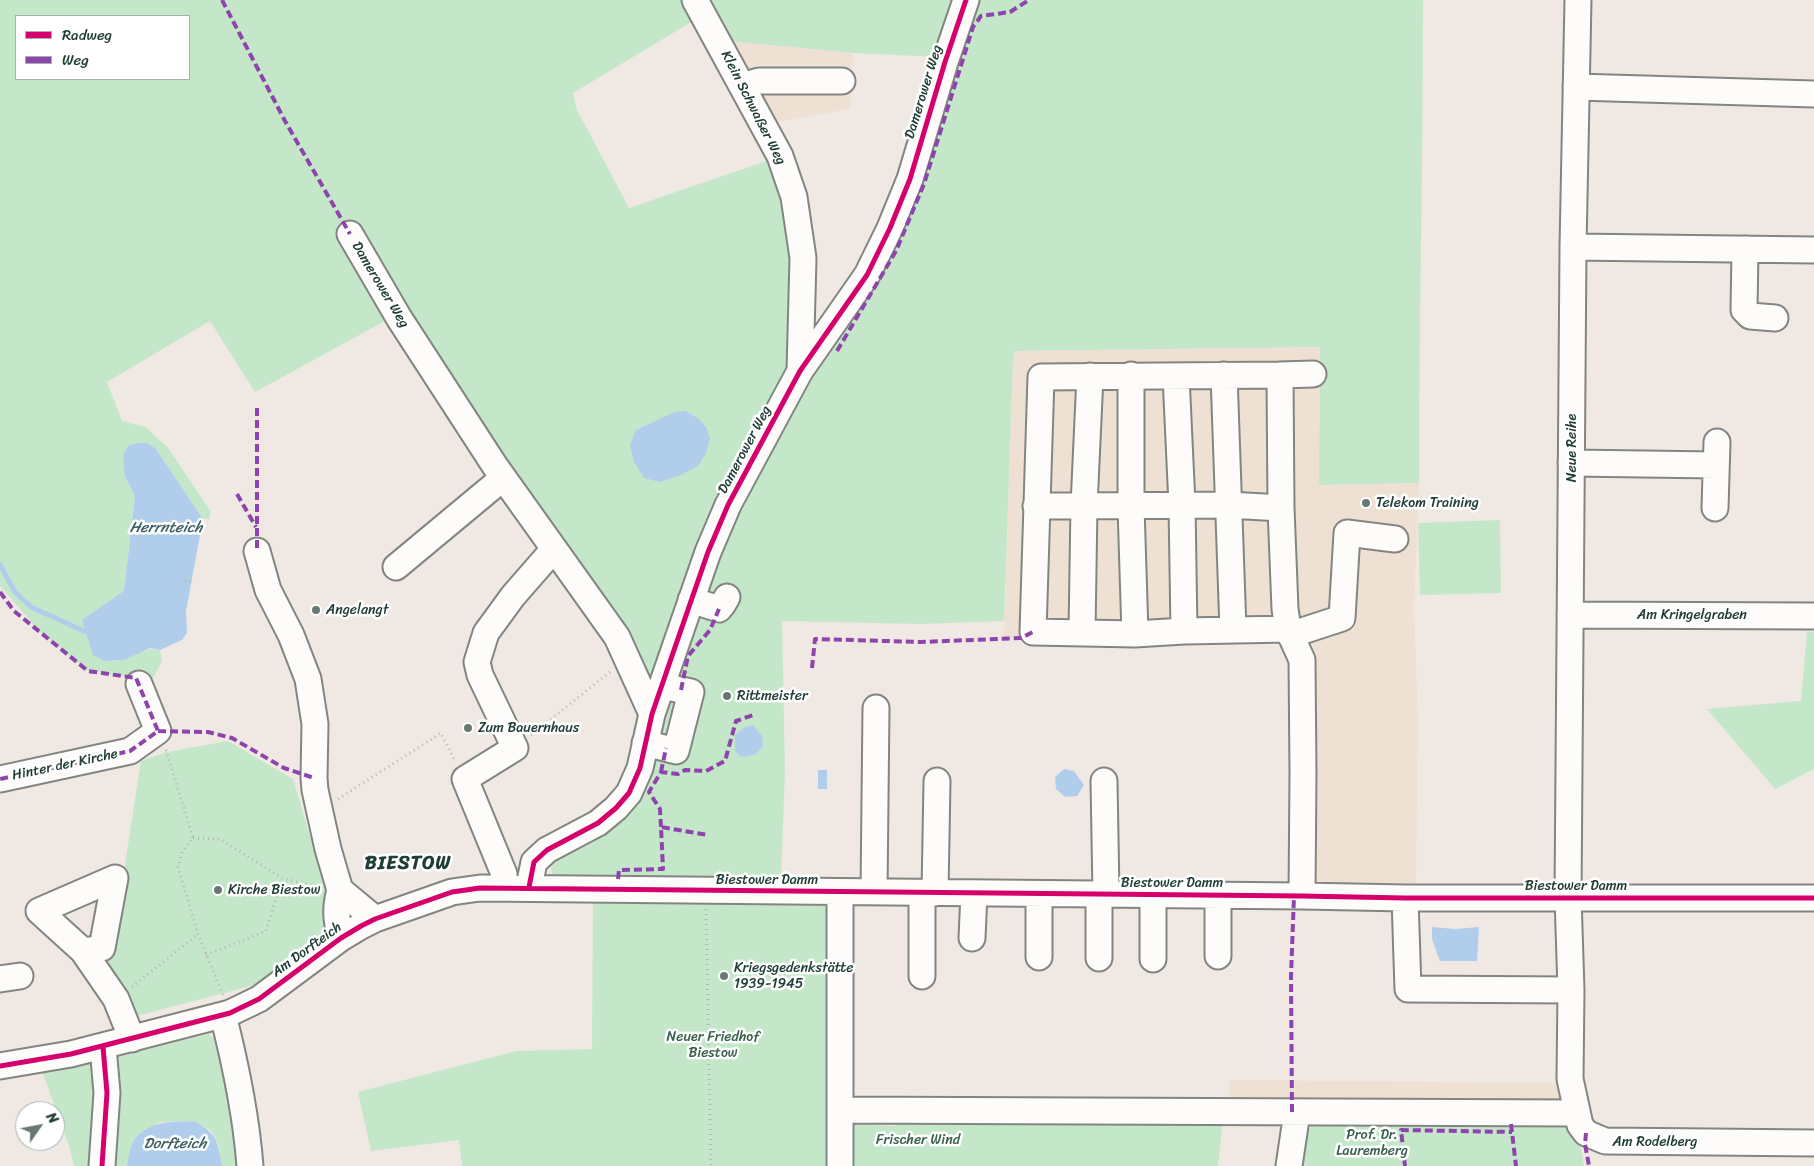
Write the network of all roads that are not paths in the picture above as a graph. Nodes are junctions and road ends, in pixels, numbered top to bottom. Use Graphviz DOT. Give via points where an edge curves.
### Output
graph roads {
  1 [pos="695,0"];
  2 [pos="966,0"];
  3 [pos="1578,0"];
  4 [pos="842,82"];
  5 [pos="742,86"];
  6 [pos="1576,87"];
  7 [pos="1814,94"];
  8 [pos="350,234"];
  9 [pos="1573,247"];
  10 [pos="1745,249"];
  11 [pos="1814,250"];
  12 [pos="1775,318"];
  13 [pos="800,371"];
  14 [pos="1313,374"];
  15 [pos="1224,375"];
  16 [pos="1280,375"];
  17 [pos="1090,376"];
  18 [pos="1131,376"];
  19 [pos="1176,376"];
  20 [pos="1572,463"];
  21 [pos="499,472"];
  22 [pos="1182,505"];
  23 [pos="1036,506"];
  24 [pos="1084,506"];
  25 [pos="1229,506"];
  26 [pos="1132,507"];
  27 [pos="1281,508"];
  28 [pos="1715,508"];
  29 [pos="419,529"];
  30 [pos="1396,539"];
  31 [pos="554,549"];
  32 [pos="257,551"];
  33 [pos="396,567"];
  34 [pos="727,597"];
  35 [pos="691,600"];
  36 [pos="1570,615"];
  37 [pos="1814,616"];
  38 [pos="1233,630"];
  39 [pos="1184,631"];
  40 [pos="1082,632"];
  41 [pos="1289,632"];
  42 [pos="1135,634"];
  43 [pos="139,684"];
  44 [pos="662,686"];
  45 [pos="876,708"];
  46 [pos="652,714"];
  47 [pos="645,743"];
  48 [pos="0,779"];
  49 [pos="937,781"];
  50 [pos="1104,781"];
  51 [pos="928,820"];
  52 [pos="529,887"];
  53 [pos="504,888"];
  54 [pos="340,890"];
  55 [pos="840,892"];
  56 [pos="874,892"];
  57 [pos="923,893"];
  58 [pos="974,893"];
  59 [pos="1039,894"];
  60 [pos="1098,894"];
  61 [pos="1153,894"];
  62 [pos="1218,895"];
  63 [pos="1302,896"];
  64 [pos="1568,897"];
  65 [pos="1404,898"];
  66 [pos="1814,898"];
  67 [pos="375,919"];
  68 [pos="342,938"];
  69 [pos="972,938"];
  70 [pos="83,951"];
  71 [pos="1218,956"];
  72 [pos="1038,958"];
  73 [pos="1095,958"];
  74 [pos="1153,959"];
  75 [pos="916,974"];
  76 [pos="1571,990"];
  77 [pos="223,1005"];
  78 [pos="132,1039"];
  79 [pos="103,1047"];
  80 [pos="0,1066"];
  81 [pos="840,1110"];
  82 [pos="1576,1113"];
  83 [pos="1297,1116"];
  84 [pos="1814,1143"];
  85 [pos="102,1166"];
  86 [pos="250,1166"];
  87 [pos="840,1166"];
  88 [pos="1289,1166"];
  1 -- 5 [label="street, Klein Schwaßer Weg"];
  2 -- 13 [label="street, Damerower Weg" via="910,179 890,228 866,275"];
  3 -- 6 [label="street, Neue Reihe"];
  4 -- 5 [label="street" via="759,81"];
  5 -- 13 [label="street, Klein Schwaßer Weg" via="780,156 794,198 803,258"];
  6 -- 7 [label="street"];
  6 -- 9 [label="street, Neue Reihe"];
  8 -- 21 [label="street, Damerower Weg" via="399,318"];
  9 -- 10 [label="street"];
  9 -- 20 [label="street, Neue Reihe"];
  10 -- 11 [label="street"];
  10 -- 12 [label="street" via="1744,310 1750,316"];
  13 -- 35 [label="street, Damerower Weg" via="728,505"];
  14 -- 16 [label="street"];
  15 -- 16 [label="street"];
  15 -- 19 [label="street"];
  15 -- 25 [label="street"];
  16 -- 27 [label="street"];
  17 -- 18 [label="street"];
  17 -- 23 [label="street" via="1041,377"];
  17 -- 24 [label="street"];
  18 -- 19 [label="street"];
  18 -- 26 [label="street"];
  19 -- 22 [label="street"];
  20 -- 28 [label="street" via="1717,453"];
  20 -- 36 [label="street, Neue Reihe"];
  21 -- 29 [label="street"];
  21 -- 31 [label="street, Damerower Weg"];
  21 -- 33 [label="street"];
  22 -- 25 [label="street"];
  22 -- 26 [label="street"];
  22 -- 39 [label="street"];
  23 -- 24 [label="street"];
  23 -- 40 [label="street" via="1032,632"];
  24 -- 26 [label="street"];
  24 -- 40 [label="street"];
  25 -- 27 [label="street"];
  25 -- 38 [label="street"];
  26 -- 42 [label="street"];
  27 -- 41 [label="street" via="1285,609"];
  30 -- 41 [label="street" via="1348,533 1342,618"];
  31 -- 46 [label="street, Damerower Weg" via="617,637"];
  31 -- 53 [label="street" via="486,633 477,662 480,675 515,748 465,780 504,874"];
  32 -- 54 [label="street, Am Dorfteich" via="268,590 291,635 308,679 315,724 314,778"];
  34 -- 35 [label="street" via="719,609"];
  35 -- 44 [label="street, Damerower Weg"];
  36 -- 37 [label="street, Am Kringelgraben"];
  36 -- 64 [label="street, Neue Reihe"];
  38 -- 39 [label="street"];
  38 -- 41 [label="street"];
  39 -- 42 [label="street"];
  40 -- 42 [label="street"];
  41 -- 63 [label="street" via="1302,660"];
  43 -- 48 [label="street, Hinter der Kirche" via="158,731 130,751"];
  44 -- 46 [label="street, Damerower Weg"];
  44 -- 47 [label="street" via="691,692 676,750"];
  45 -- 56 [label="street"];
  46 -- 47 [label="street, Damerower Weg"];
  47 -- 52 [label="street, Damerower Weg" via="640,768 628,793 616,808 598,823 547,850 534,862"];
  49 -- 57 [label="street"];
  50 -- 60 [label="street"];
  51 -- 57 [label="street"];
  52 -- 53 [label="street, Am Dorfteich"];
  52 -- 55 [label="street, Biestower Damm"];
  53 -- 67 [label="street, Am Dorfteich" via="452,892"];
  54 -- 67 [label="street"];
  54 -- 68 [label="street, Am Dorfteich" via="336,920"];
  55 -- 56 [label="street, Biestower Damm"];
  55 -- 81 [label="street"];
  56 -- 57 [label="street, Biestower Damm"];
  57 -- 58 [label="street, Biestower Damm"];
  57 -- 75 [label="street"];
  58 -- 59 [label="street, Biestower Damm"];
  58 -- 69 [label="street"];
  59 -- 60 [label="street, Biestower Damm"];
  59 -- 72 [label="street"];
  60 -- 61 [label="street, Biestower Damm"];
  60 -- 73 [label="street"];
  61 -- 62 [label="street, Biestower Damm"];
  61 -- 74 [label="street"];
  62 -- 63 [label="street, Biestower Damm"];
  62 -- 71 [label="street"];
  63 -- 65 [label="street, Biestower Damm"];
  64 -- 65 [label="street, Biestower Damm"];
  64 -- 66 [label="street, Biestower Damm"];
  64 -- 76 [label="street, Am Rodelberg"];
  65 -- 76 [label="street" via="1408,989"];
  67 -- 68 [label="street, Am Dorfteich"];
  68 -- 77 [label="street, Am Dorfteich" via="246,1007"];
  70 -- 78 [label="street" via="116,999"];
  76 -- 82 [label="street, Am Rodelberg" via="1570,1079"];
  77 -- 78 [label="street, Am Dorfteich"];
  77 -- 86 [label="street" via="247,1124"];
  78 -- 79 [label="street, Am Dorfteich"];
  79 -- 80 [label="street, Am Dorfteich"];
  79 -- 85 [label="street" via="107,1093"];
  81 -- 83 [label="street"];
  81 -- 87 [label="street"];
  82 -- 83 [label="street" via="1511,1118"];
  82 -- 84 [label="street, Am Rodelberg" via="1586,1133 1605,1141"];
  83 -- 88 [label="street"];
}
